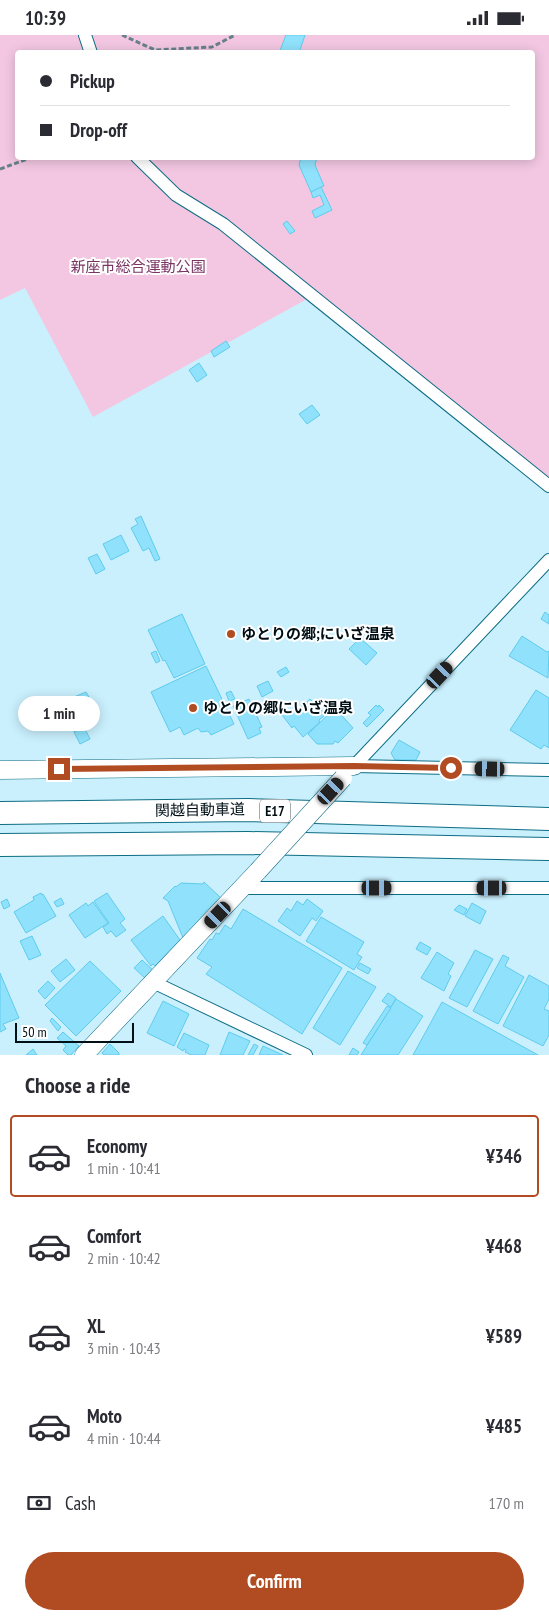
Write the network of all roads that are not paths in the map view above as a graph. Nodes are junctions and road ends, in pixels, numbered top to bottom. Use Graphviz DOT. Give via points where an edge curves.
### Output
graph roads {
  1 [pos="85,35"];
  2 [pos="90,50"];
  3 [pos="141,160"];
  4 [pos="549,486"];
  5 [pos="549,560"];
  6 [pos="0,770"];
  7 [pos="549,771"];
  8 [pos="348,772"];
  9 [pos="0,813"];
  10 [pos="549,819"];
  11 [pos="0,845"];
  12 [pos="549,849"];
  13 [pos="243,888"];
  14 [pos="549,888"];
  15 [pos="153,982"];
  16 [pos="84,1055"];
  17 [pos="306,1055"];
  1 -- 2 [label="street"];
  3 -- 4 [label="street" via="176,195 223,224"];
  5 -- 8 [label="street"];
  6 -- 8 [label="street"];
  7 -- 8 [label="street"];
  8 -- 13 [label="street, bridge"];
  9 -- 10 [label="highway, 関越自動車道 / E17" via="248,810"];
  11 -- 12 [label="highway, E17" via="248,843"];
  13 -- 14 [label="street"];
  13 -- 15 [label="street"];
  15 -- 16 [label="street"];
  15 -- 17 [label="street"];
}
